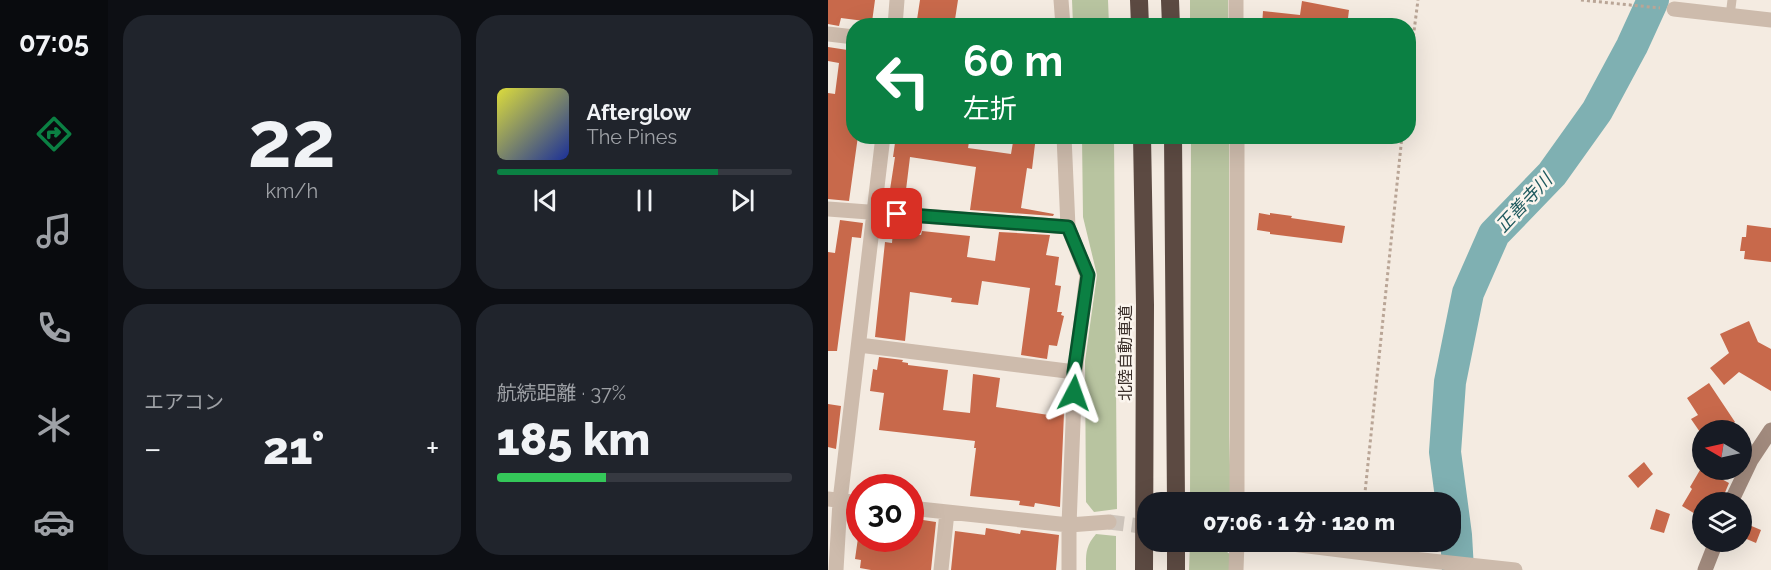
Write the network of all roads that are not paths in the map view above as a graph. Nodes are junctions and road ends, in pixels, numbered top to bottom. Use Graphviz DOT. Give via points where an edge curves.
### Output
graph roads {
  1 [pos="897,0"];
  2 [pos="1061,0"];
  3 [pos="1139,0"];
  4 [pos="1170,0"];
  5 [pos="1236,0"];
  6 [pos="1732,0"];
  7 [pos="1674,9"];
  8 [pos="1730,16"];
  9 [pos="896,18"];
  10 [pos="1062,18"];
  11 [pos="1140,18"];
  12 [pos="1171,18"];
  13 [pos="1236,18"];
  14 [pos="1771,20"];
  15 [pos="828,34"];
  16 [pos="846,36"];
  17 [pos="882,144"];
  18 [pos="1064,144"];
  19 [pos="1142,144"];
  20 [pos="1173,144"];
  21 [pos="1237,144"];
  22 [pos="828,209"];
  23 [pos="875,212"];
  24 [pos="1068,227"];
  25 [pos="859,345"];
  26 [pos="1074,372"];
  27 [pos="1771,430"];
  28 [pos="1176,492"];
  29 [pos="1237,492"];
  30 [pos="1736,492"];
  31 [pos="834,500"];
  32 [pos="924,510"];
  33 [pos="947,512"];
  34 [pos="1109,522"];
  35 [pos="1069,525"];
  36 [pos="1176,552"];
  37 [pos="1237,552"];
  38 [pos="1357,552"];
  39 [pos="1712,552"];
  40 [pos="836,570"];
  41 [pos="941,570"];
  42 [pos="1070,570"];
  43 [pos="1144,570"];
  44 [pos="1176,570"];
  45 [pos="1236,570"];
  46 [pos="1515,570"];
  47 [pos="1705,570"];
  1 -- 9 [label="street"];
  2 -- 10 [label="street"];
  3 -- 11 [label="highway"];
  4 -- 12 [label="highway"];
  5 -- 13 [label="street"];
  6 -- 8 [label="lane"];
  7 -- 8 [label="street"];
  8 -- 14 [label="street"];
  15 -- 16 [label="street"];
  17 -- 23 [label="street"];
  18 -- 24 [label="street"];
  19 -- 43 [label="highway, 北陸自動車道"];
  20 -- 28 [label="highway"];
  21 -- 29 [label="street"];
  22 -- 23 [label="street"];
  23 -- 24 [label="street"];
  23 -- 25 [label="street"];
  24 -- 26 [label="street" via="1088,275"];
  25 -- 26 [label="street"];
  25 -- 31 [label="street"];
  26 -- 35 [label="street"];
  27 -- 30 [label="street"];
  31 -- 40 [label="street"];
  32 -- 33 [label="street"];
  33 -- 35 [label="street"];
  33 -- 41 [label="street"];
  34 -- 35 [label="street"];
  35 -- 42 [label="street"];
  36 -- 44 [label="highway"];
  37 -- 45 [label="street"];
  38 -- 46 [label="street"];
  39 -- 47 [label="street"];
}
